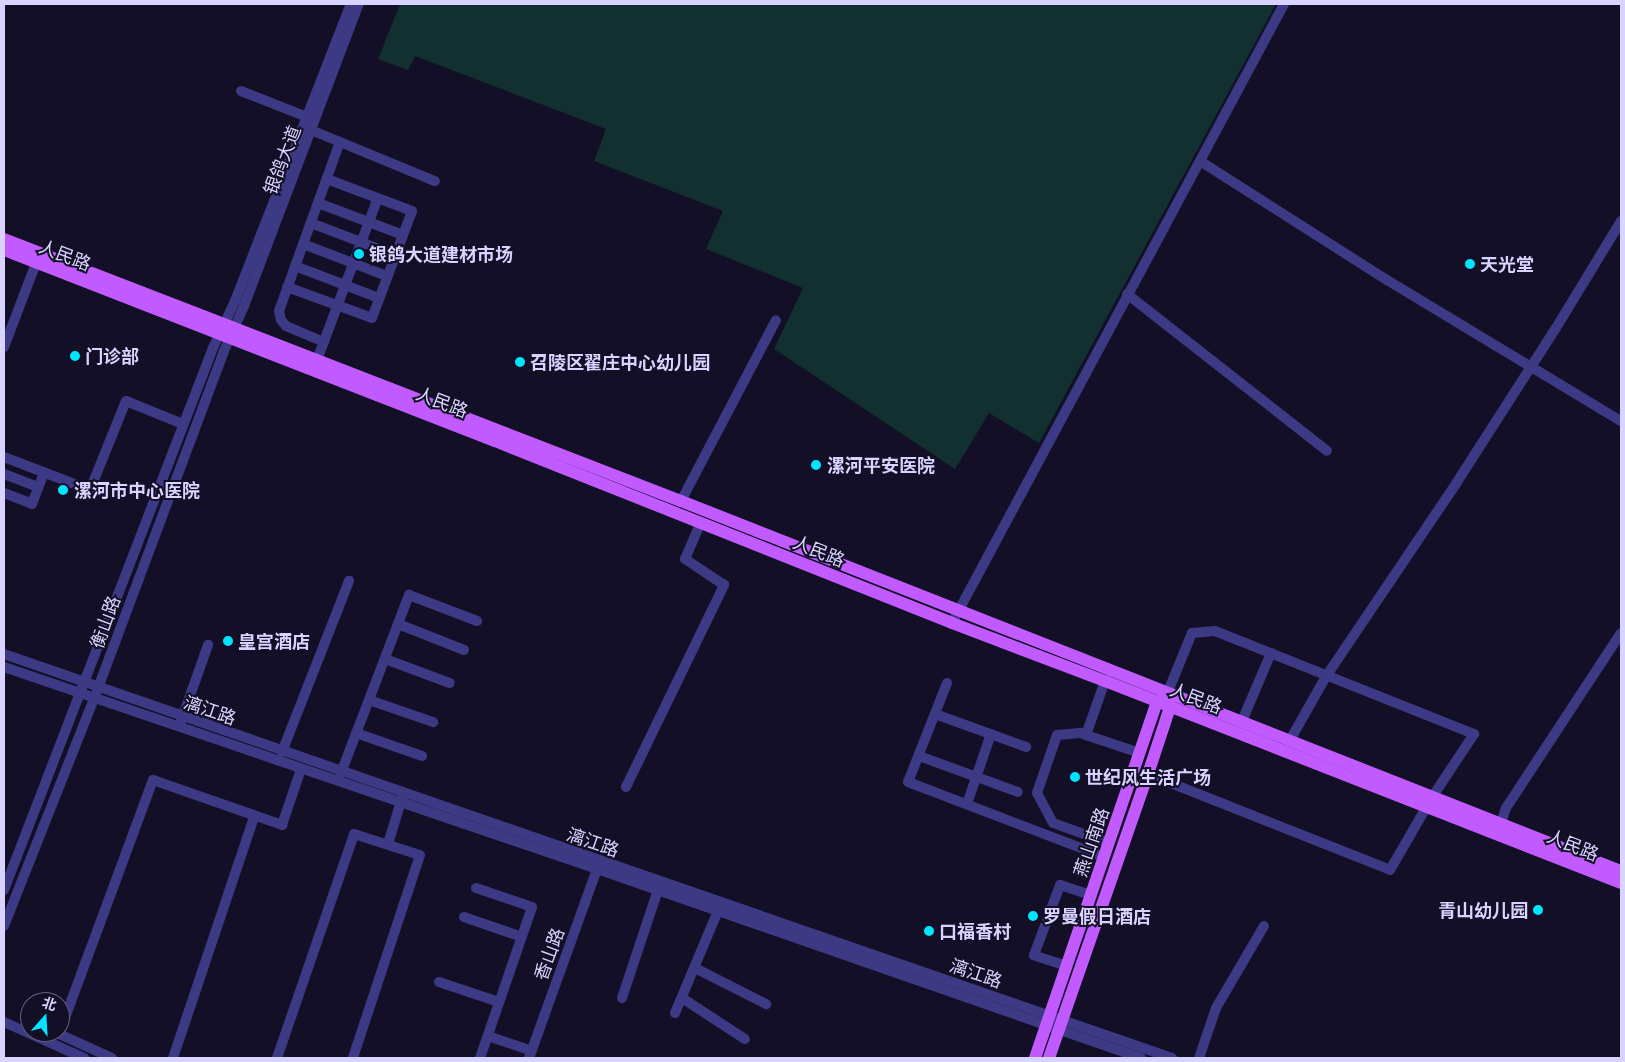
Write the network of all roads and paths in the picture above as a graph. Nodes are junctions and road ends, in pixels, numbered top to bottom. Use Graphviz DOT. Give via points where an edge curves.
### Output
graph roads {
  1 [pos="351,4"];
  2 [pos="359,4"];
  3 [pos="1284,4"];
  4 [pos="241,91"];
  5 [pos="311,118"];
  6 [pos="311,130"];
  7 [pos="340,142"];
  8 [pos="1200,161"];
  9 [pos="327,179"];
  10 [pos="435,181"];
  11 [pos="378,198"];
  12 [pos="318,203"];
  13 [pos="1621,221"];
  14 [pos="369,222"];
  15 [pos="311,223"];
  16 [pos="403,235"];
  17 [pos="4,239"];
  18 [pos="361,242"];
  19 [pos="303,244"];
  20 [pos="4,250"];
  21 [pos="395,255"];
  22 [pos="36,263"];
  23 [pos="354,263"];
  24 [pos="295,266"];
  25 [pos="387,276"];
  26 [pos="102,284"];
  27 [pos="345,285"];
  28 [pos="287,287"];
  29 [pos="1127,294"];
  30 [pos="379,298"];
  31 [pos="338,306"];
  32 [pos="776,320"];
  33 [pos="226,331"];
  34 [pos="324,342"];
  35 [pos="4,347"];
  36 [pos="317,360"];
  37 [pos="1530,368"];
  38 [pos="1621,421"];
  39 [pos="183,424"];
  40 [pos="1327,451"];
  41 [pos="4,457"];
  42 [pos="44,472"];
  43 [pos="4,474"];
  44 [pos="38,487"];
  45 [pos="4,493"];
  46 [pos="681,501"];
  47 [pos="700,522"];
  48 [pos="349,581"];
  49 [pos="959,610"];
  50 [pos="477,621"];
  51 [pos="398,624"];
  52 [pos="952,624"];
  53 [pos="1621,633"];
  54 [pos="208,645"];
  55 [pos="464,650"];
  56 [pos="1270,653"];
  57 [pos="4,654"];
  58 [pos="385,658"];
  59 [pos="4,666"];
  60 [pos="1327,676"];
  61 [pos="1105,681"];
  62 [pos="84,682"];
  63 [pos="450,683"];
  64 [pos="947,683"];
  65 [pos="98,688"];
  66 [pos="80,693"];
  67 [pos="1167,694"];
  68 [pos="94,698"];
  69 [pos="369,700"];
  70 [pos="1157,702"];
  71 [pos="1170,707"];
  72 [pos="935,714"];
  73 [pos="1242,721"];
  74 [pos="180,722"];
  75 [pos="433,722"];
  76 [pos="356,733"];
  77 [pos="991,734"];
  78 [pos="1086,734"];
  79 [pos="1290,740"];
  80 [pos="1026,747"];
  81 [pos="282,752"];
  82 [pos="1140,753"];
  83 [pos="422,756"];
  84 [pos="919,756"];
  85 [pos="301,769"];
  86 [pos="341,773"];
  87 [pos="1148,774"];
  88 [pos="976,777"];
  89 [pos="626,787"];
  90 [pos="1018,792"];
  91 [pos="402,798"];
  92 [pos="1430,801"];
  93 [pos="967,804"];
  94 [pos="255,815"];
  95 [pos="1502,823"];
  96 [pos="1109,843"];
  97 [pos="388,844"];
  98 [pos="1104,857"];
  99 [pos="598,865"];
  100 [pos="1621,871"];
  101 [pos="1621,883"];
  102 [pos="476,888"];
  103 [pos="4,890"];
  104 [pos="658,890"];
  105 [pos="1092,892"];
  106 [pos="1107,893"];
  107 [pos="719,907"];
  108 [pos="464,917"];
  109 [pos="4,926"];
  110 [pos="1264,926"];
  111 [pos="522,937"];
  112 [pos="1067,966"];
  113 [pos="694,968"];
  114 [pos="439,982"];
  115 [pos="622,998"];
  116 [pos="682,998"];
  117 [pos="499,1002"];
  118 [pos="766,1004"];
  119 [pos="675,1013"];
  120 [pos="1048,1020"];
  121 [pos="4,1022"];
  122 [pos="1061,1025"];
  123 [pos="488,1036"];
  124 [pos="745,1039"];
  125 [pos="531,1054"];
  126 [pos="84,1058"];
  127 [pos="112,1058"];
  128 [pos="173,1058"];
  129 [pos="277,1058"];
  130 [pos="353,1058"];
  131 [pos="480,1058"];
  132 [pos="1035,1058"];
  133 [pos="1049,1058"];
  134 [pos="1141,1058"];
  135 [pos="1172,1058"];
  136 [pos="1199,1058"];
  1 -- 5 [label="street, 银鸽大道"];
  2 -- 5 [label="street, 银鸽大道"];
  3 -- 8 [label="street"];
  4 -- 5 [label="street"];
  5 -- 6 [label="street, 银鸽大道"];
  5 -- 33 [label="street, 银鸽大道" via="235,301"];
  6 -- 7 [label="street"];
  6 -- 33 [label="street, 银鸽大道" via="244,306"];
  7 -- 9 [label="street"];
  7 -- 10 [label="street"];
  8 -- 29 [label="street"];
  8 -- 37 [label="street"];
  9 -- 11 [label="street"];
  9 -- 12 [label="street"];
  11 -- 14 [label="street"];
  11 -- 16 [label="street" via="412,211"];
  12 -- 14 [label="street"];
  12 -- 15 [label="street"];
  13 -- 37 [label="street"];
  14 -- 16 [label="street"];
  14 -- 18 [label="street"];
  15 -- 18 [label="street"];
  15 -- 19 [label="street"];
  16 -- 21 [label="street"];
  17 -- 26 [label="main road, 人民路"];
  18 -- 21 [label="street"];
  18 -- 23 [label="street"];
  19 -- 23 [label="street"];
  19 -- 24 [label="street"];
  20 -- 22 [label="main road, 人民路"];
  21 -- 25 [label="street"];
  22 -- 26 [label="main road, 人民路"];
  22 -- 35 [label="street"];
  23 -- 25 [label="street"];
  23 -- 27 [label="street"];
  24 -- 27 [label="street"];
  24 -- 28 [label="street"];
  25 -- 30 [label="street"];
  26 -- 33 [label="main road, 人民路"];
  27 -- 30 [label="street"];
  27 -- 31 [label="street"];
  28 -- 31 [label="street"];
  28 -- 34 [label="street" via="279,311 281,320 286,326"];
  29 -- 40 [label="street"];
  29 -- 49 [label="street"];
  30 -- 31 [label="street" via="372,318"];
  31 -- 34 [label="street"];
  32 -- 46 [label="street"];
  33 -- 36 [label="main road, 人民路"];
  33 -- 39 [label="street, 衡山路"];
  33 -- 47 [label="main road, 人民路"];
  33 -- 65 [label="street, 衡山路"];
  34 -- 36 [label="street"];
  36 -- 46 [label="main road, 人民路"];
  37 -- 38 [label="street"];
  37 -- 60 [label="street"];
  39 -- 42 [label="street" via="126,401 90,490"];
  39 -- 62 [label="street, 衡山路"];
  41 -- 42 [label="street"];
  42 -- 44 [label="street"];
  43 -- 44 [label="street"];
  44 -- 45 [label="street" via="32,504"];
  46 -- 49 [label="main road, 人民路"];
  47 -- 52 [label="main road, 人民路"];
  47 -- 89 [label="street" via="685,559 724,585"];
  48 -- 81 [label="street"];
  49 -- 52 [label="street"];
  49 -- 67 [label="main road, 人民路"];
  50 -- 51 [label="street" via="409,595"];
  51 -- 55 [label="street"];
  51 -- 58 [label="street"];
  52 -- 61 [label="main road, 人民路"];
  53 -- 95 [label="street" via="1506,808"];
  54 -- 74 [label="street"];
  56 -- 60 [label="street"];
  56 -- 67 [label="street" via="1216,631 1192,633"];
  56 -- 73 [label="street"];
  57 -- 62 [label="street, 漓江路"];
  58 -- 63 [label="street"];
  58 -- 69 [label="street"];
  59 -- 66 [label="street, 漓江路"];
  60 -- 79 [label="street"];
  60 -- 92 [label="street" via="1474,734"];
  61 -- 70 [label="main road, 人民路"];
  61 -- 78 [label="street"];
  62 -- 65 [label="street, 漓江路"];
  62 -- 66 [label="street, 衡山路"];
  64 -- 72 [label="street"];
  65 -- 68 [label="street, 衡山路"];
  65 -- 74 [label="street, 漓江路"];
  66 -- 68 [label="street, 漓江路"];
  66 -- 103 [label="street, 衡山路"];
  67 -- 70 [label="main road"];
  67 -- 71 [label="main road"];
  67 -- 73 [label="main road, 人民路"];
  68 -- 74 [label="street, 漓江路"];
  68 -- 109 [label="street, 衡山路"];
  69 -- 75 [label="street"];
  69 -- 76 [label="street"];
  70 -- 71 [label="main road, 人民路"];
  70 -- 82 [label="main road, 燕山南路"];
  71 -- 87 [label="main road, 燕山南路"];
  71 -- 92 [label="main road, 人民路"];
  72 -- 77 [label="street"];
  72 -- 84 [label="street"];
  73 -- 79 [label="main road, 人民路"];
  74 -- 81 [label="street, 漓江路"];
  74 -- 85 [label="street, 漓江路"];
  76 -- 83 [label="street"];
  76 -- 86 [label="street"];
  77 -- 80 [label="street"];
  77 -- 88 [label="street"];
  78 -- 82 [label="street"];
  78 -- 96 [label="street" via="1057,736 1037,793 1053,823"];
  79 -- 92 [label="main road, 人民路"];
  81 -- 86 [label="street, 漓江路"];
  82 -- 96 [label="main road, 燕山南路"];
  84 -- 88 [label="street"];
  84 -- 93 [label="street" via="908,782"];
  85 -- 91 [label="street, 漓江路"];
  85 -- 94 [label="street" via="282,825"];
  86 -- 91 [label="street, 漓江路"];
  87 -- 92 [label="street" via="1390,870"];
  87 -- 106 [label="main road, 燕山南路"];
  88 -- 90 [label="street"];
  88 -- 93 [label="street"];
  91 -- 97 [label="street"];
  91 -- 99 [label="street, 漓江路"];
  92 -- 95 [label="main road, 人民路"];
  92 -- 101 [label="main road, 人民路"];
  93 -- 98 [label="street"];
  94 -- 127 [label="street" via="153,780 60,1034"];
  94 -- 128 [label="street"];
  95 -- 100 [label="main road, 人民路"];
  96 -- 98 [label="main road, 燕山南路"];
  97 -- 129 [label="street" via="354,834"];
  97 -- 130 [label="street" via="420,855"];
  98 -- 105 [label="main road, 燕山南路"];
  99 -- 104 [label="street, 漓江路"];
  99 -- 107 [label="street, 漓江路"];
  99 -- 125 [label="street, 香山路"];
  102 -- 111 [label="street" via="532,907"];
  104 -- 107 [label="street, 漓江路"];
  104 -- 115 [label="street"];
  105 -- 106 [label="main road"];
  105 -- 112 [label="main road, 燕山南路"];
  105 -- 112 [label="street" via="1060,885 1034,955"];
  106 -- 122 [label="main road, 燕山南路"];
  107 -- 113 [label="street"];
  107 -- 120 [label="street, 漓江路"];
  108 -- 111 [label="street"];
  110 -- 136 [label="street" via="1216,1008"];
  111 -- 117 [label="street"];
  112 -- 120 [label="main road, 燕山南路"];
  113 -- 116 [label="street"];
  113 -- 118 [label="street"];
  114 -- 117 [label="street"];
  116 -- 119 [label="street"];
  116 -- 124 [label="street"];
  117 -- 123 [label="street"];
  120 -- 122 [label="street, 漓江路"];
  120 -- 132 [label="main road, 燕山南路"];
  121 -- 126 [label="street"];
  122 -- 133 [label="main road, 燕山南路"];
  122 -- 134 [label="street, 漓江路"];
  122 -- 135 [label="street, 漓江路"];
  123 -- 125 [label="street"];
  123 -- 131 [label="street"];
}
